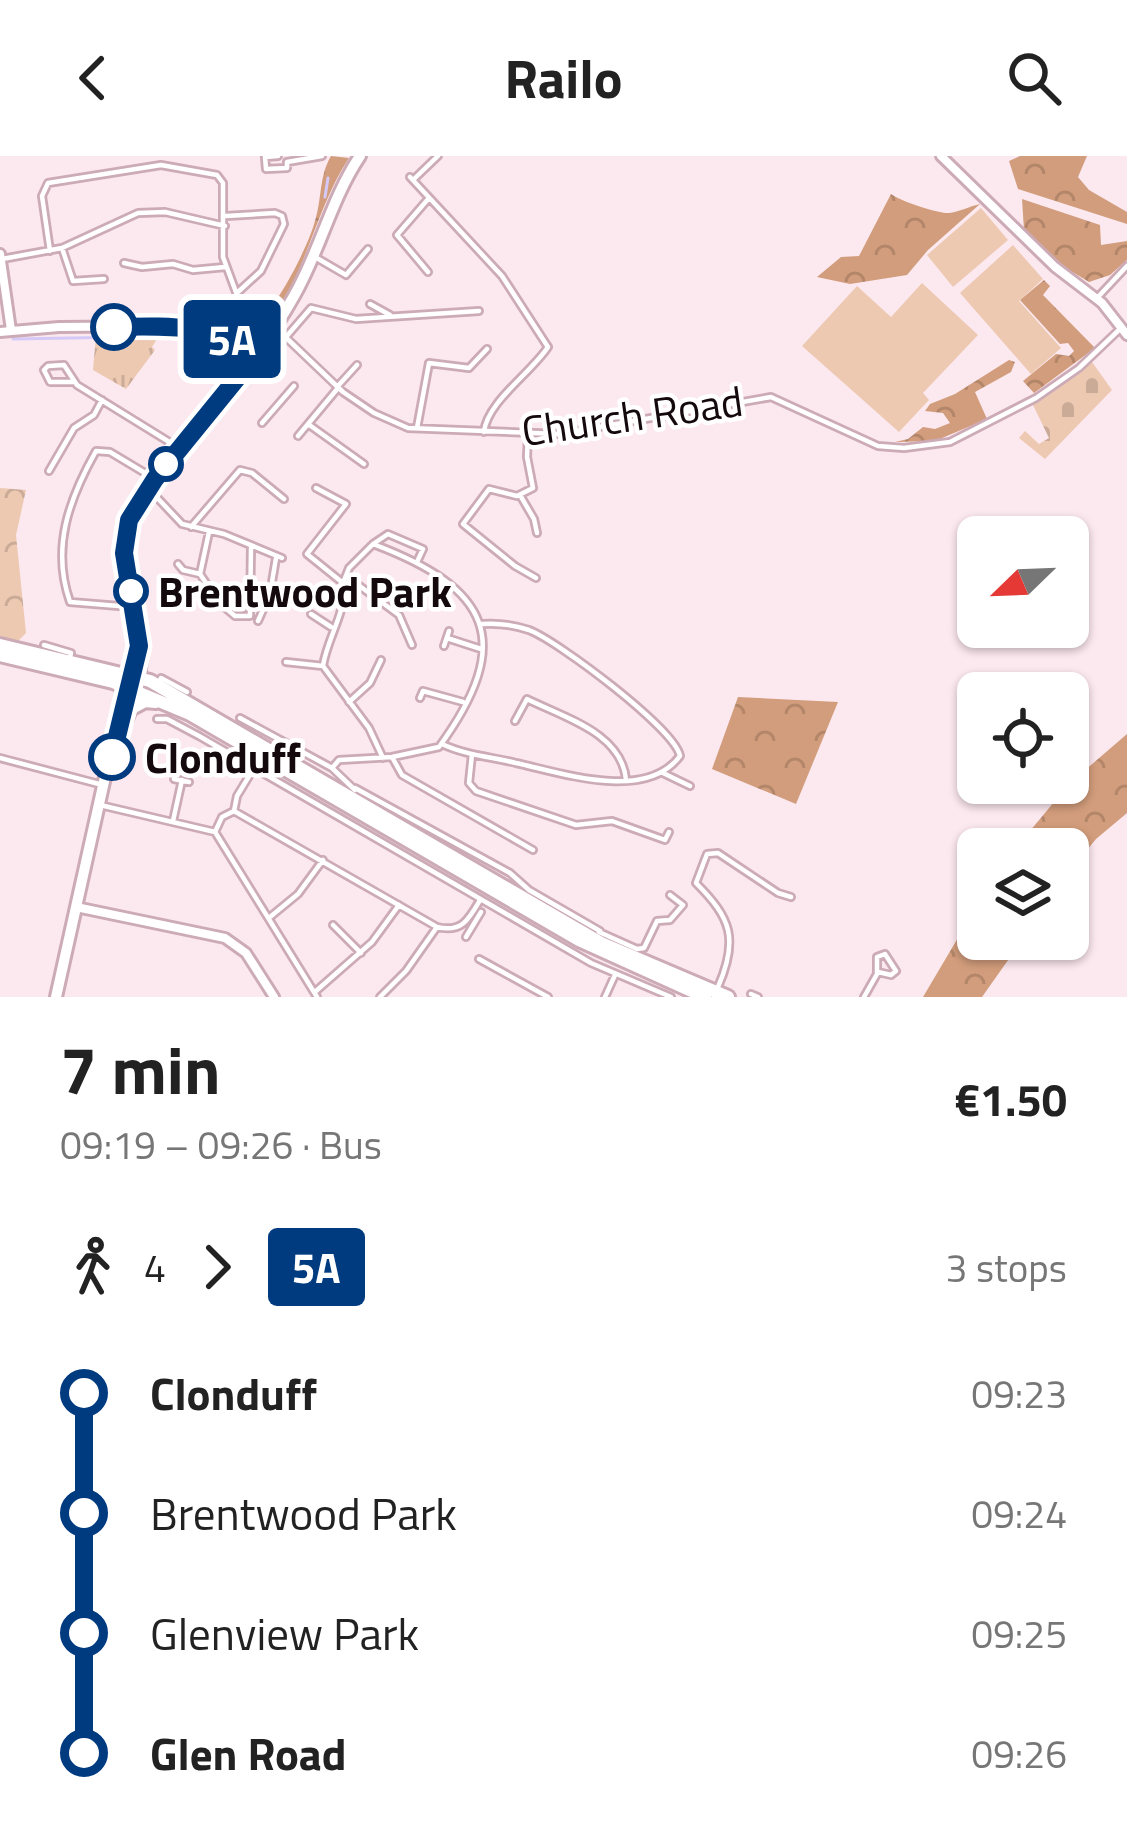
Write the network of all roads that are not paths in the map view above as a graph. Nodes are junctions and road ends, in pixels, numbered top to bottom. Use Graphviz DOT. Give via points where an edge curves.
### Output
graph roads {
  1 [pos="322,156"];
  2 [pos="360,156"];
  3 [pos="438,156"];
  4 [pos="941,156"];
  5 [pos="284,158"];
  6 [pos="429,198"];
  7 [pos="226,216"];
  8 [pos="225,226"];
  9 [pos="62,248"];
  10 [pos="368,249"];
  11 [pos="50,251"];
  12 [pos="0,257"];
  13 [pos="314,257"];
  14 [pos="124,262"];
  15 [pos="1127,266"];
  16 [pos="225,267"];
  17 [pos="418,274"];
  18 [pos="104,280"];
  19 [pos="236,293"];
  20 [pos="1097,298"];
  21 [pos="370,304"];
  22 [pos="479,311"];
  23 [pos="389,315"];
  24 [pos="275,328"];
  25 [pos="11,330"];
  26 [pos="1124,331"];
  27 [pos="0,332"];
  28 [pos="286,337"];
  29 [pos="238,342"];
  30 [pos="477,348"];
  31 [pos="256,355"];
  32 [pos="419,363"];
  33 [pos="429,363"];
  34 [pos="357,365"];
  35 [pos="75,382"];
  36 [pos="294,386"];
  37 [pos="337,387"];
  38 [pos="102,400"];
  39 [pos="262,423"];
  40 [pos="308,424"];
  41 [pos="417,428"];
  42 [pos="484,432"];
  43 [pos="528,435"];
  44 [pos="298,436"];
  45 [pos="179,448"];
  46 [pos="364,464"];
  47 [pos="49,471"];
  48 [pos="152,484"];
  49 [pos="316,488"];
  50 [pos="520,495"];
  51 [pos="284,499"];
  52 [pos="346,504"];
  53 [pos="355,509"];
  54 [pos="191,527"];
  55 [pos="209,532"];
  56 [pos="537,533"];
  57 [pos="374,544"];
  58 [pos="251,545"];
  59 [pos="417,562"];
  60 [pos="178,565"];
  61 [pos="200,574"];
  62 [pos="536,578"];
  63 [pos="344,579"];
  64 [pos="212,592"];
  65 [pos="216,600"];
  66 [pos="135,607"];
  67 [pos="310,614"];
  68 [pos="258,621"];
  69 [pos="482,624"];
  70 [pos="332,627"];
  71 [pos="446,638"];
  72 [pos="0,645"];
  73 [pos="44,645"];
  74 [pos="412,645"];
  75 [pos="483,650"];
  76 [pos="0,655"];
  77 [pos="381,660"];
  78 [pos="69,662"];
  79 [pos="286,662"];
  80 [pos="322,666"];
  81 [pos="110,670"];
  82 [pos="138,679"];
  83 [pos="423,691"];
  84 [pos="187,692"];
  85 [pos="349,702"];
  86 [pos="465,703"];
  87 [pos="132,708"];
  88 [pos="157,718"];
  89 [pos="240,718"];
  90 [pos="515,721"];
  91 [pos="442,744"];
  92 [pos="472,754"];
  93 [pos="112,757"];
  94 [pos="262,757"];
  95 [pos="392,757"];
  96 [pos="0,758"];
  97 [pos="383,758"];
  98 [pos="332,768"];
  99 [pos="661,771"];
  100 [pos="182,780"];
  101 [pos="626,780"];
  102 [pos="104,785"];
  103 [pos="690,785"];
  104 [pos="352,793"];
  105 [pos="100,805"];
  106 [pos="234,811"];
  107 [pos="172,821"];
  108 [pos="214,832"];
  109 [pos="669,832"];
  110 [pos="532,850"];
  111 [pos="323,860"];
  112 [pos="670,895"];
  113 [pos="492,896"];
  114 [pos="791,897"];
  115 [pos="399,905"];
  116 [pos="76,907"];
  117 [pos="482,912"];
  118 [pos="268,918"];
  119 [pos="473,918"];
  120 [pos="333,925"];
  121 [pos="437,927"];
  122 [pos="598,935"];
  123 [pos="466,937"];
  124 [pos="361,953"];
  125 [pos="479,959"];
  126 [pos="878,972"];
  127 [pos="615,975"];
  128 [pos="644,986"];
  129 [pos="315,994"];
  130 [pos="716,995"];
  131 [pos="56,997"];
  132 [pos="274,997"];
  133 [pos="380,997"];
  134 [pos="548,997"];
  135 [pos="605,997"];
  136 [pos="637,997"];
  137 [pos="671,997"];
  138 [pos="864,997"];
  1 -- 5 [label="street"];
  2 -- 13 [label="main road"];
  3 -- 6 [label="street" via="411,178"];
  4 -- 20 [label="street" via="1055,268"];
  6 -- 17 [label="street" via="398,236 427,270"];
  6 -- 42 [label="street" via="502,276 548,347 489,412"];
  7 -- 8 [label="street"];
  7 -- 11 [label="street" via="223,183 213,173 161,166 53,182 42,196"];
  7 -- 19 [label="street" via="275,213 284,224 261,271"];
  8 -- 9 [label="street" via="138,213"];
  8 -- 16 [label="street"];
  9 -- 11 [label="street"];
  9 -- 18 [label="street" via="73,280"];
  10 -- 13 [label="street" via="346,275"];
  11 -- 12 [label="street"];
  12 -- 25 [label="street"];
  13 -- 24 [label="main road"];
  14 -- 16 [label="street"];
  15 -- 20 [label="street"];
  16 -- 19 [label="street"];
  19 -- 29 [label="street"];
  20 -- 26 [label="street"];
  21 -- 23 [label="street"];
  22 -- 23 [label="street"];
  23 -- 28 [label="street" via="347,319 310,308"];
  24 -- 28 [label="street, Church Road"];
  24 -- 31 [label="main road"];
  25 -- 27 [label="street"];
  25 -- 29 [label="street" via="180,326"];
  26 -- 43 [label="street, Church Road" via="1052,388 932,446 878,446 771,397"];
  28 -- 37 [label="street, Church Road"];
  29 -- 31 [label="street"];
  30 -- 33 [label="street" via="486,351 469,368"];
  31 -- 45 [label="main road"];
  32 -- 33 [label="street"];
  33 -- 41 [label="street"];
  34 -- 37 [label="street"];
  35 -- 35 [label="street" via="62,364 44,370 50,382"];
  35 -- 38 [label="street"];
  36 -- 39 [label="street"];
  37 -- 40 [label="street"];
  37 -- 41 [label="street, Church Road" via="386,420"];
  38 -- 45 [label="street"];
  38 -- 47 [label="street"];
  40 -- 44 [label="street"];
  40 -- 46 [label="street"];
  41 -- 42 [label="street, Church Road"];
  42 -- 43 [label="street, Church Road"];
  43 -- 50 [label="street" via="535,484"];
  45 -- 48 [label="main road"];
  48 -- 54 [label="street"];
  48 -- 66 [label="main road" via="125,539"];
  48 -- 66 [label="street" via="110,452 96,451 64,529 70,602"];
  49 -- 52 [label="street"];
  50 -- 56 [label="street"];
  50 -- 62 [label="street" via="489,489 461,526"];
  51 -- 54 [label="street" via="240,470"];
  52 -- 53 [label="street"];
  52 -- 63 [label="street" via="308,554"];
  54 -- 55 [label="street"];
  55 -- 58 [label="street"];
  55 -- 61 [label="street"];
  57 -- 59 [label="street"];
  57 -- 59 [label="street" via="397,537 423,549"];
  57 -- 63 [label="street"];
  58 -- 65 [label="street" via="250,616 235,616"];
  58 -- 68 [label="street" via="279,558"];
  59 -- 69 [label="street" via="459,589"];
  60 -- 61 [label="street"];
  61 -- 64 [label="street"];
  63 -- 70 [label="street" via="345,601"];
  63 -- 74 [label="street" via="399,615"];
  66 -- 82 [label="main road"];
  67 -- 70 [label="street"];
  69 -- 75 [label="street"];
  69 -- 99 [label="street" via="532,631 647,714 680,751"];
  70 -- 80 [label="street"];
  71 -- 75 [label="street"];
  72 -- 78 [label="highway"];
  73 -- 78 [label="street" via="71,653"];
  75 -- 86 [label="street"];
  76 -- 82 [label="highway"];
  77 -- 85 [label="street"];
  78 -- 81 [label="highway"];
  79 -- 80 [label="street"];
  80 -- 85 [label="street"];
  81 -- 82 [label="highway"];
  81 -- 82 [label="highway"];
  82 -- 84 [label="street" via="161,678"];
  82 -- 87 [label="main road"];
  82 -- 93 [label="main road"];
  82 -- 94 [label="highway"];
  82 -- 94 [label="highway"];
  83 -- 86 [label="street"];
  85 -- 97 [label="street"];
  86 -- 91 [label="street"];
  87 -- 93 [label="main road"];
  87 -- 94 [label="highway" via="154,701"];
  88 -- 94 [label="street"];
  89 -- 98 [label="street"];
  90 -- 101 [label="street" via="527,699 572,721 620,752"];
  91 -- 92 [label="street"];
  91 -- 95 [label="street"];
  92 -- 101 [label="street" via="598,782"];
  92 -- 109 [label="street" via="468,781 476,791 576,825 612,821 665,840"];
  93 -- 102 [label="main road"];
  94 -- 104 [label="highway"];
  94 -- 106 [label="street"];
  94 -- 113 [label="street"];
  95 -- 97 [label="street"];
  95 -- 110 [label="street" via="402,775"];
  96 -- 102 [label="street"];
  97 -- 98 [label="street" via="339,760"];
  98 -- 104 [label="street"];
  99 -- 101 [label="street"];
  99 -- 103 [label="street"];
  100 -- 107 [label="street"];
  102 -- 105 [label="main road"];
  104 -- 113 [label="highway"];
  104 -- 122 [label="street" via="510,873"];
  105 -- 107 [label="street"];
  105 -- 116 [label="main road"];
  106 -- 108 [label="street"];
  106 -- 111 [label="street"];
  107 -- 108 [label="street"];
  108 -- 118 [label="street"];
  111 -- 115 [label="street"];
  111 -- 118 [label="street"];
  112 -- 122 [label="street" via="683,904 672,922 657,921 642,949"];
  113 -- 119 [label="street"];
  113 -- 122 [label="highway"];
  113 -- 127 [label="street"];
  113 -- 130 [label="highway" via="617,960"];
  114 -- 130 [label="street" via="707,854 696,878 719,906 730,947"];
  115 -- 121 [label="street"];
  115 -- 124 [label="street"];
  116 -- 131 [label="main road"];
  116 -- 132 [label="street" via="225,938 246,953"];
  117 -- 119 [label="street"];
  118 -- 129 [label="street"];
  119 -- 121 [label="street"];
  119 -- 123 [label="street"];
  120 -- 124 [label="street"];
  121 -- 133 [label="street"];
  122 -- 130 [label="highway"];
  124 -- 129 [label="street"];
  125 -- 134 [label="street"];
  126 -- 138 [label="street"];
  127 -- 128 [label="street"];
  127 -- 135 [label="street"];
  128 -- 136 [label="street"];
  128 -- 137 [label="street"];
}
